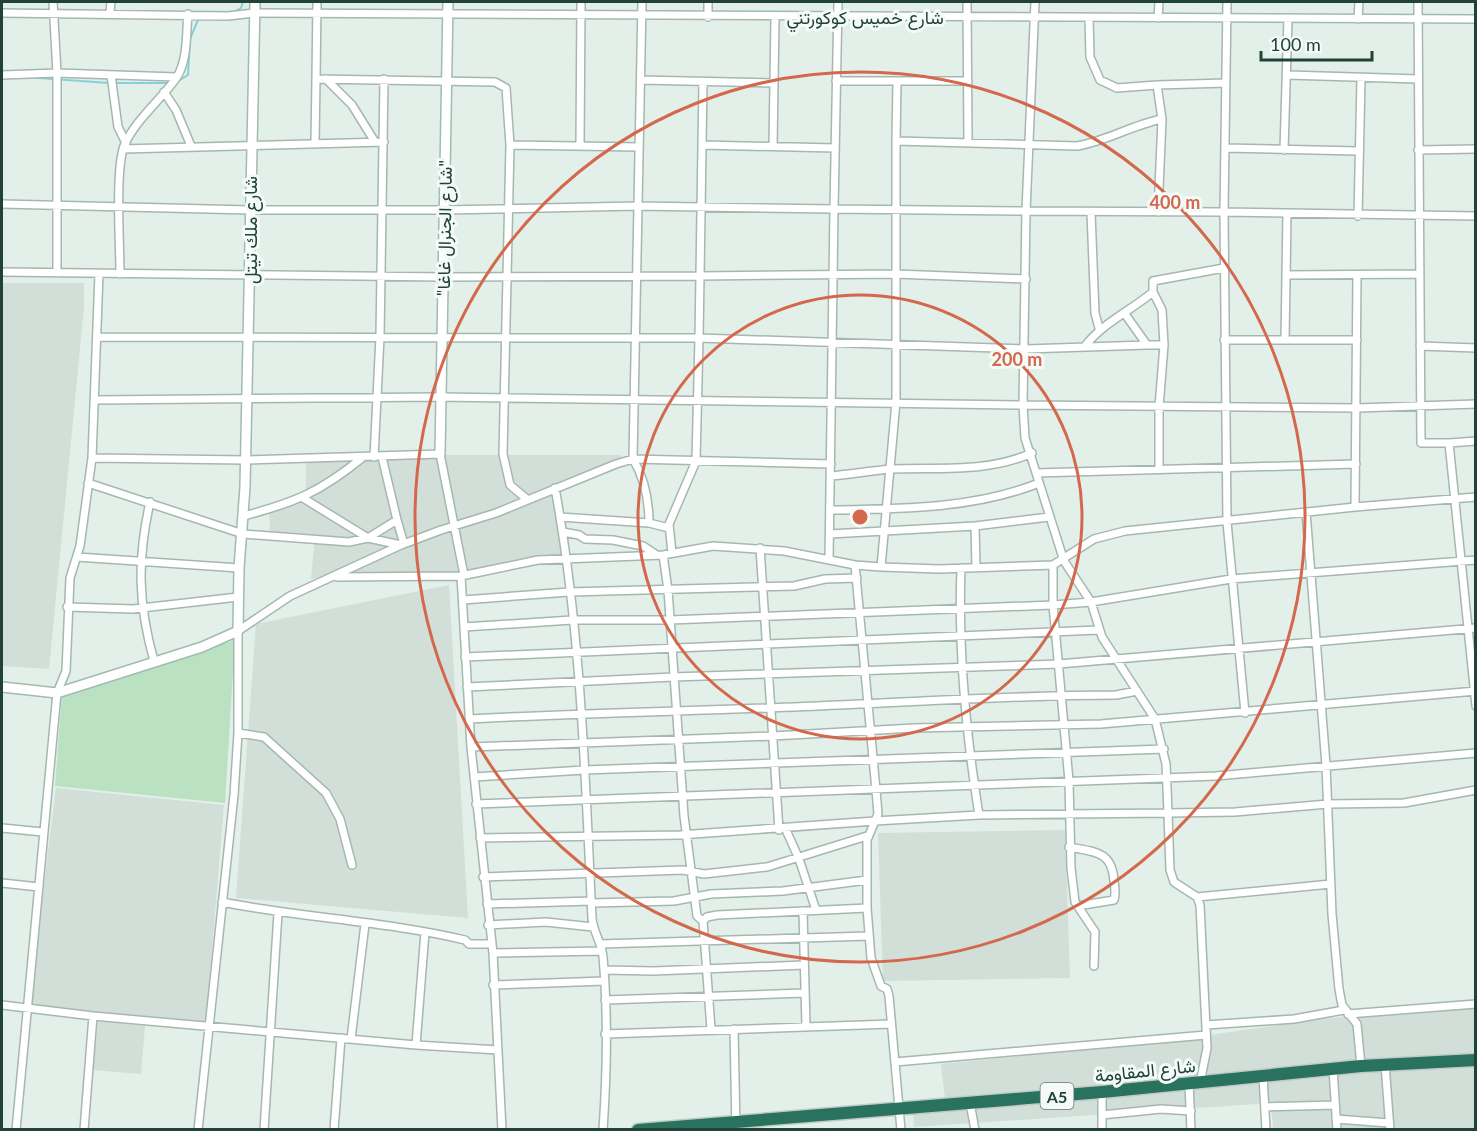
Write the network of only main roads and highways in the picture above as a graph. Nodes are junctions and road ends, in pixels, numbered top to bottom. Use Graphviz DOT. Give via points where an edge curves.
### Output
graph roads {
  1 [pos="255,2"];
  2 [pos="448,2"];
  3 [pos="440,454"];
  4 [pos="2,687"];
  5 [pos="1476,1060"];
  6 [pos="736,1125"];
  7 [pos="638,1130"];
  1 -- 4 [label="main road, شارع ملك تيتل" via="248,398 238,631 202,647 57,693"];
  2 -- 3 [label="main road, \"شارع الجنرال غاغا\""];
  5 -- 6 [label="highway, شارع المقاومة / A5" via="1361,1066"];
  6 -- 7 [label="highway, شارع المقاومة / A5"];
}
